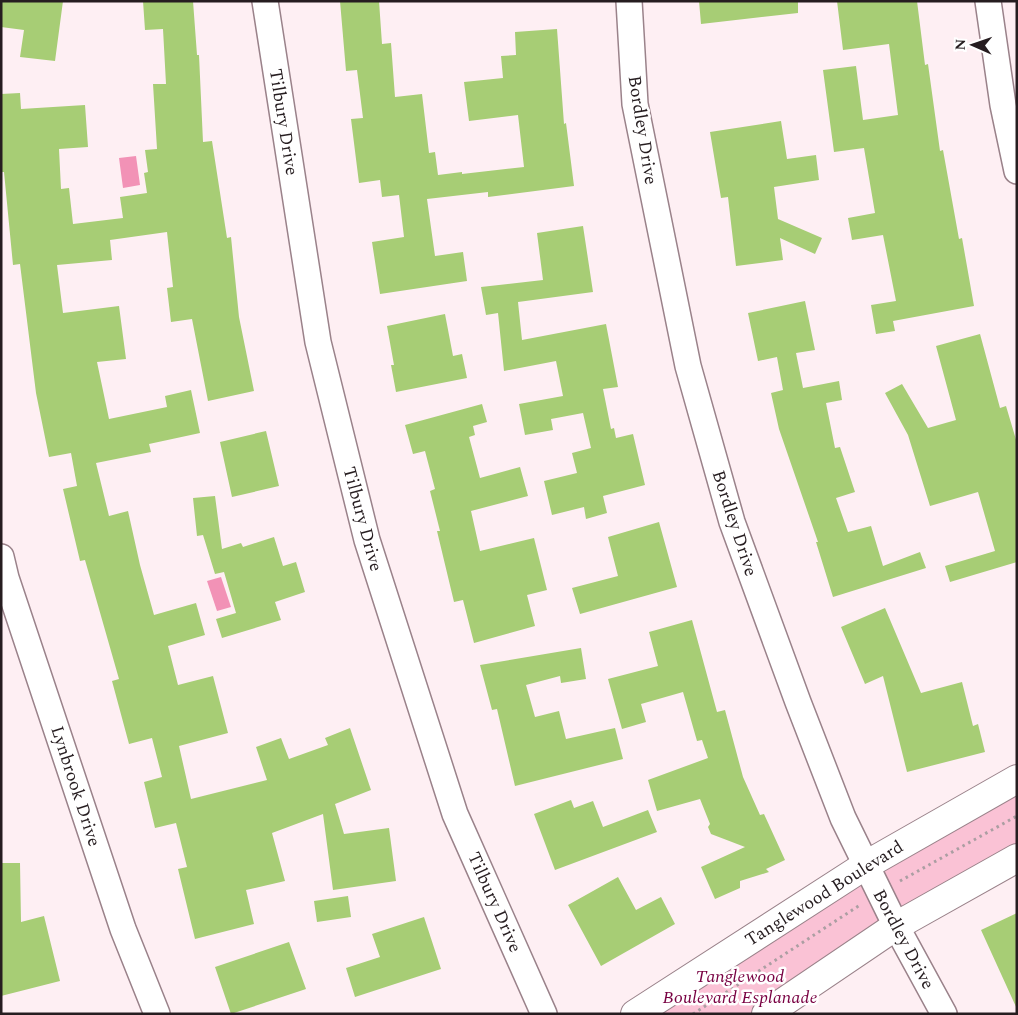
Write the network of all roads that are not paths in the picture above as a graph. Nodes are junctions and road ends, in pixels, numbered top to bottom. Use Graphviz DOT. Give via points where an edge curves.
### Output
graph roads {
  1 [pos="265,1"];
  2 [pos="629,1"];
  3 [pos="988,1"];
  4 [pos="1017,171"];
  5 [pos="1,557"];
  6 [pos="1,594"];
  7 [pos="18,612"];
  8 [pos="1017,779"];
  9 [pos="1017,858"];
  10 [pos="866,865"];
  11 [pos="896,926"];
  12 [pos="157,1014"];
  13 [pos="544,1014"];
  14 [pos="635,1014"];
  15 [pos="766,1014"];
  16 [pos="944,1014"];
  1 -- 13 [label="street, Tilbury Drive" via="318,342 367,540 456,814"];
  2 -- 10 [label="street, Bordley Drive" via="636,104 688,366 732,522 843,818"];
  3 -- 4 [label="street" via="1003,105"];
  5 -- 7 [label="street, Lynbrook Drive"];
  6 -- 7 [label="street"];
  7 -- 12 [label="street, Lynbrook Drive" via="123,929"];
  8 -- 10 [label="street, Tanglewood Boulevard"];
  9 -- 11 [label="street"];
  10 -- 11 [label="street, Bordley Drive"];
  10 -- 14 [label="street, Tanglewood Boulevard"];
  11 -- 15 [label="street"];
  11 -- 16 [label="street, Bordley Drive"];
}
